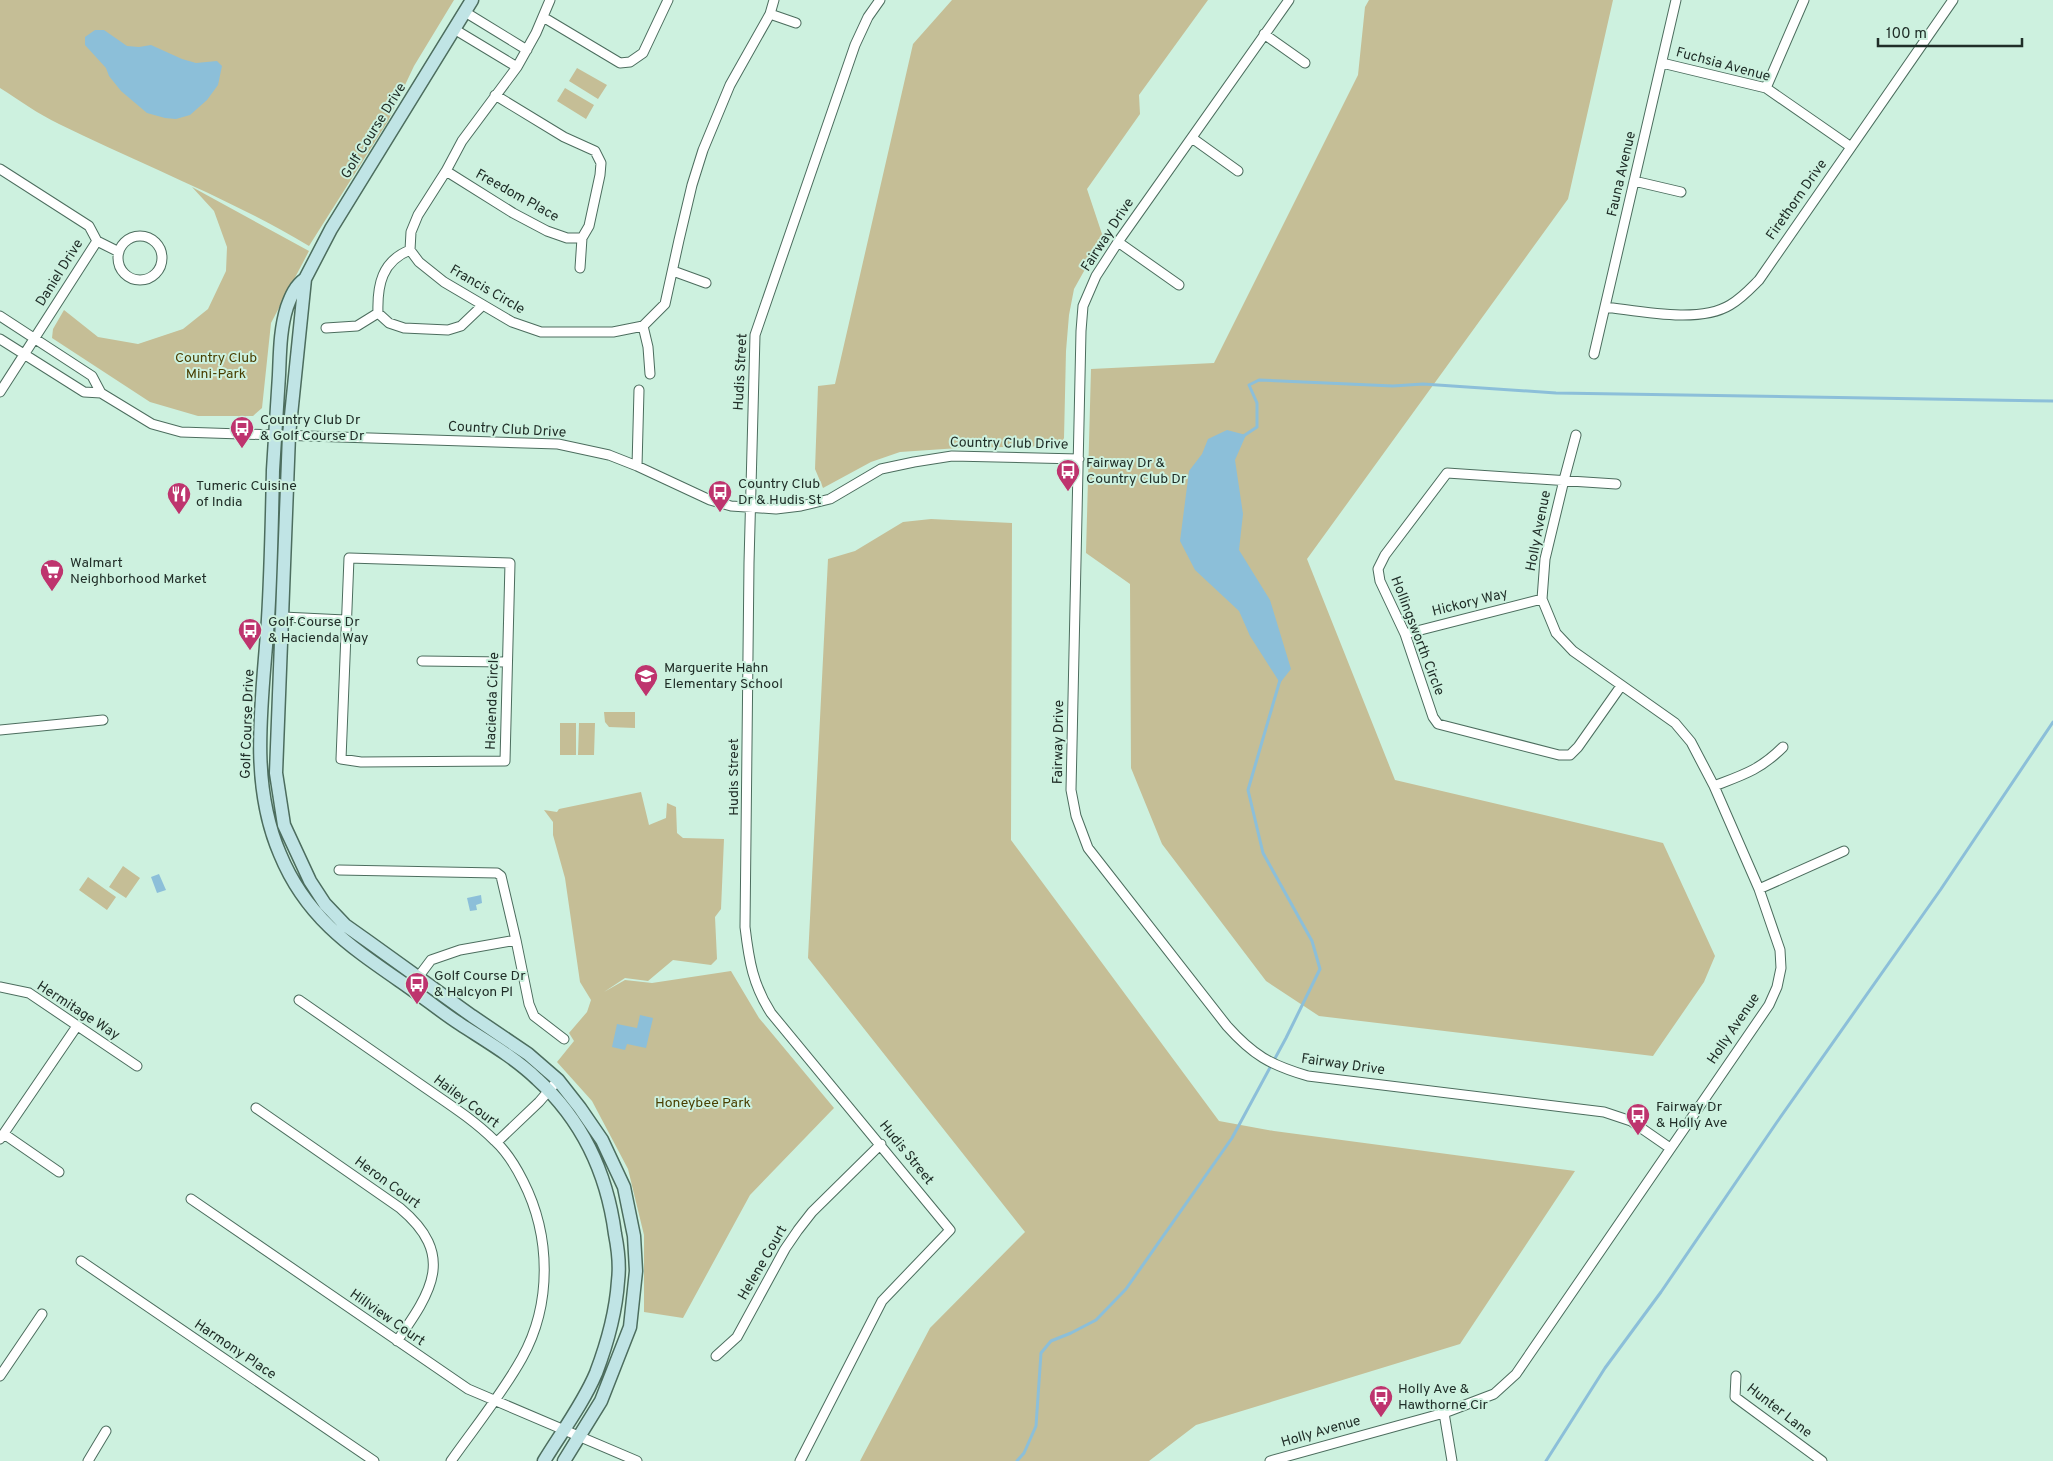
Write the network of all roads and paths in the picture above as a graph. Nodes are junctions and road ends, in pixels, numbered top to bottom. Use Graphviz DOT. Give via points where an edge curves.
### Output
graph roads {
  1 [pos="472,0"];
  2 [pos="550,0"];
  3 [pos="668,0"];
  4 [pos="774,0"];
  5 [pos="880,0"];
  6 [pos="1289,0"];
  7 [pos="1676,0"];
  8 [pos="1804,0"];
  9 [pos="1952,0"];
  10 [pos="465,12"];
  11 [pos="770,14"];
  12 [pos="543,18"];
  13 [pos="796,23"];
  14 [pos="454,29"];
  15 [pos="1264,34"];
  16 [pos="527,50"];
  17 [pos="1305,63"];
  18 [pos="1662,63"];
  19 [pos="517,67"];
  20 [pos="1766,88"];
  21 [pos="496,94"];
  22 [pos="1192,138"];
  23 [pos="1851,147"];
  24 [pos="0,169"];
  25 [pos="446,171"];
  26 [pos="1238,171"];
  27 [pos="1634,181"];
  28 [pos="1681,192"];
  29 [pos="582,238"];
  30 [pos="97,241"];
  31 [pos="1118,242"];
  32 [pos="410,250"];
  33 [pos="119,252"];
  34 [pos="580,268"];
  35 [pos="673,271"];
  36 [pos="305,279"];
  37 [pos="706,283"];
  38 [pos="1179,285"];
  39 [pos="483,305"];
  40 [pos="1605,307"];
  41 [pos="378,313"];
  42 [pos="0,316"];
  43 [pos="643,326"];
  44 [pos="326,328"];
  45 [pos="35,338"];
  46 [pos="0,340"];
  47 [pos="27,351"];
  48 [pos="1594,354"];
  49 [pos="650,374"];
  50 [pos="639,390"];
  51 [pos="0,392"];
  52 [pos="101,394"];
  53 [pos="274,434"];
  54 [pos="289,435"];
  55 [pos="1576,435"];
  56 [pos="1079,459"];
  57 [pos="637,466"];
  58 [pos="1564,480"];
  59 [pos="1616,484"];
  60 [pos="750,508"];
  61 [pos="1542,599"];
  62 [pos="283,617"];
  63 [pos="345,620"];
  64 [pos="1405,634"];
  65 [pos="422,661"];
  66 [pos="508,662"];
  67 [pos="1621,686"];
  68 [pos="103,720"];
  69 [pos="0,730"];
  70 [pos="1782,747"];
  71 [pos="1714,786"];
  72 [pos="1844,851"];
  73 [pos="339,870"];
  74 [pos="1759,889"];
  75 [pos="516,940"];
  76 [pos="418,978"];
  77 [pos="0,987"];
  78 [pos="410,988"];
  79 [pos="299,1000"];
  80 [pos="77,1026"];
  81 [pos="564,1039"];
  82 [pos="137,1066"];
  83 [pos="558,1080"];
  84 [pos="548,1090"];
  85 [pos="256,1108"];
  86 [pos="2,1136"];
  87 [pos="496,1142"];
  88 [pos="881,1144"];
  89 [pos="1670,1148"];
  90 [pos="58,1172"];
  91 [pos="191,1199"];
  92 [pos="81,1262"];
  93 [pos="42,1314"];
  94 [pos="397,1341"];
  95 [pos="716,1356"];
  96 [pos="0,1376"];
  97 [pos="1736,1376"];
  98 [pos="493,1402"];
  99 [pos="1444,1412"];
  100 [pos="563,1430"];
  101 [pos="106,1431"];
  102 [pos="580,1437"];
  103 [pos="88,1461"];
  104 [pos="374,1461"];
  105 [pos="451,1461"];
  106 [pos="544,1461"];
  107 [pos="564,1461"];
  108 [pos="637,1461"];
  109 [pos="800,1461"];
  110 [pos="1270,1461"];
  111 [pos="1452,1461"];
  112 [pos="1822,1461"];
  1 -- 10 [label="street, Golf Course Drive"];
  2 -- 12 [label="street"];
  3 -- 12 [label="street" via="643,53 630,62 620,63"];
  4 -- 11 [label="street"];
  5 -- 60 [label="street, Hudis Street" via="868,17 856,45 755,335"];
  6 -- 15 [label="street, Fairway Drive"];
  7 -- 18 [label="street, Fauna Avenue"];
  8 -- 20 [label="street"];
  9 -- 23 [label="street, Firethorn Drive"];
  10 -- 14 [label="street, Golf Course Drive"];
  10 -- 16 [label="street"];
  11 -- 13 [label="street"];
  11 -- 35 [label="street" via="730,85 703,150"];
  12 -- 16 [label="street"];
  14 -- 19 [label="street"];
  14 -- 36 [label="street, Golf Course Drive" via="331,229"];
  15 -- 17 [label="street"];
  15 -- 22 [label="street, Fairway Drive"];
  16 -- 19 [label="street"];
  18 -- 20 [label="street, Fuchsia Avenue"];
  18 -- 27 [label="street, Fauna Avenue"];
  19 -- 21 [label="street"];
  20 -- 23 [label="street, Fuchsia Avenue"];
  21 -- 25 [label="street" via="462,141"];
  21 -- 29 [label="street" via="595,151 601,163 600,175"];
  22 -- 26 [label="street"];
  22 -- 31 [label="street, Fairway Drive"];
  23 -- 40 [label="street, Firethorn Drive" via="1759,280 1729,306 1692,316"];
  24 -- 30 [label="street, Daniel Drive" via="89,226"];
  25 -- 29 [label="street, Freedom Place" via="547,231 567,238"];
  25 -- 32 [label="street" via="418,215 411,232"];
  27 -- 28 [label="street"];
  27 -- 40 [label="street, Fauna Avenue"];
  29 -- 34 [label="street"];
  30 -- 33 [label="street"];
  30 -- 45 [label="street, Daniel Drive"];
  31 -- 38 [label="street"];
  31 -- 56 [label="street, Fairway Drive" via="1096,276 1083,306"];
  32 -- 39 [label="street, Francis Circle" via="419,262 444,282"];
  32 -- 41 [label="street" via="391,260 380,285"];
  33 -- 33 [label="street" via="121,268 132,278 149,278 161,266 160,249 148,237 130,238"];
  35 -- 37 [label="street"];
  35 -- 43 [label="street" via="665,304"];
  36 -- 53 [label="street, Golf Course Drive" via="296,285 287,308"];
  36 -- 54 [label="street, Golf Course Drive"];
  39 -- 41 [label="street" via="461,326 448,330 404,328 389,323"];
  39 -- 43 [label="street, Francis Circle" via="512,322 541,332 613,332"];
  40 -- 48 [label="street, Fauna Avenue"];
  41 -- 44 [label="street" via="358,326"];
  42 -- 45 [label="street, Country Club Drive"];
  43 -- 49 [label="street"];
  45 -- 47 [label="street, Daniel Drive"];
  45 -- 52 [label="street, Country Club Drive" via="92,376"];
  46 -- 47 [label="street, Country Club Drive"];
  47 -- 51 [label="street, Daniel Drive"];
  47 -- 52 [label="street, Country Club Drive" via="84,392"];
  50 -- 57 [label="street"];
  52 -- 53 [label="street, Country Club Drive" via="152,424 181,432"];
  53 -- 54 [label="street, Country Club Drive"];
  53 -- 78 [label="street, Golf Course Drive" via="260,760 265,813 280,855 297,889 312,909 350,947"];
  54 -- 57 [label="street, Country Club Drive" via="558,444 609,455"];
  54 -- 62 [label="street, Golf Course Drive"];
  55 -- 58 [label="street, Holly Avenue"];
  56 -- 60 [label="street, Country Club Drive" via="952,456 881,469 830,499 789,508"];
  56 -- 89 [label="street, Fairway Drive" via="1071,790 1076,816 1088,848 1227,1026 1244,1045 1263,1059 1308,1076 1604,1112 1631,1121"];
  57 -- 60 [label="street, Country Club Drive" via="710,500"];
  58 -- 59 [label="street"];
  58 -- 61 [label="street, Holly Avenue" via="1545,559"];
  58 -- 64 [label="street, Hollingsworth Circle" via="1447,473 1378,569 1380,581"];
  60 -- 88 [label="street, Hudis Street" via="745,927 748,954 754,981 771,1014"];
  61 -- 64 [label="street, Hickory Way"];
  61 -- 67 [label="street, Holly Avenue" via="1556,633 1573,651"];
  62 -- 63 [label="street"];
  62 -- 76 [label="street, Golf Course Drive" via="276,773 284,825 302,866 326,904 346,925"];
  63 -- 66 [label="street, Hacienda Circle" via="348,558 510,563"];
  63 -- 66 [label="street, Hacienda Circle" via="341,759 361,762 505,761"];
  64 -- 67 [label="street, Hollingsworth Circle" via="1438,724 1559,755 1570,755 1578,747"];
  65 -- 66 [label="street"];
  67 -- 71 [label="street, Holly Avenue" via="1675,723 1691,742"];
  68 -- 69 [label="street"];
  70 -- 71 [label="street" via="1754,771"];
  71 -- 74 [label="street, Holly Avenue"];
  72 -- 74 [label="street"];
  73 -- 75 [label="street" via="497,872 501,876"];
  74 -- 89 [label="street, Holly Avenue" via="1780,950 1777,987 1769,1005"];
  75 -- 76 [label="street" via="460,950 431,960"];
  75 -- 81 [label="street" via="534,1016"];
  76 -- 78 [label="street"];
  76 -- 83 [label="street, Golf Course Drive" via="528,1054"];
  77 -- 80 [label="street, Hermitage Way" via="29,993"];
  78 -- 84 [label="street, Golf Course Drive" via="516,1060"];
  79 -- 87 [label="street, Hailey Court" via="468,1118"];
  80 -- 82 [label="street, Hermitage Way"];
  80 -- 86 [label="street"];
  83 -- 84 [label="street"];
  83 -- 102 [label="street, Golf Course Drive" via="602,1140 624,1187 634,1236 636,1271 630,1327 601,1401"];
  84 -- 87 [label="street"];
  84 -- 100 [label="street, Golf Course Drive" via="580,1130 595,1158 611,1203 618,1252 612,1326 595,1376"];
  85 -- 94 [label="street, Heron Court" via="400,1208 424,1233 434,1271 430,1288"];
  86 -- 90 [label="street"];
  87 -- 98 [label="street, Hailey Court" via="516,1168 531,1197 545,1256 544,1288 536,1324 522,1358"];
  88 -- 95 [label="street, Helene Court" via="812,1212 785,1249 737,1337"];
  88 -- 109 [label="street, Hudis Street" via="950,1230 882,1301"];
  89 -- 99 [label="street, Holly Avenue" via="1516,1374 1494,1394"];
  91 -- 94 [label="street, Hillview Court"];
  92 -- 104 [label="street, Harmony Place"];
  93 -- 96 [label="street"];
  94 -- 98 [label="street, Hillview Court" via="468,1390"];
  97 -- 112 [label="street, Hunter Lane" via="1735,1398"];
  98 -- 100 [label="street, Hillview Court"];
  98 -- 105 [label="street, Hailey Court"];
  99 -- 110 [label="street, Holly Avenue"];
  99 -- 111 [label="street"];
  100 -- 102 [label="street, Hillview Court"];
  100 -- 106 [label="street, Golf Course Drive"];
  101 -- 103 [label="street"];
  102 -- 107 [label="street, Golf Course Drive"];
  102 -- 108 [label="street, Hillview Court"];
}
